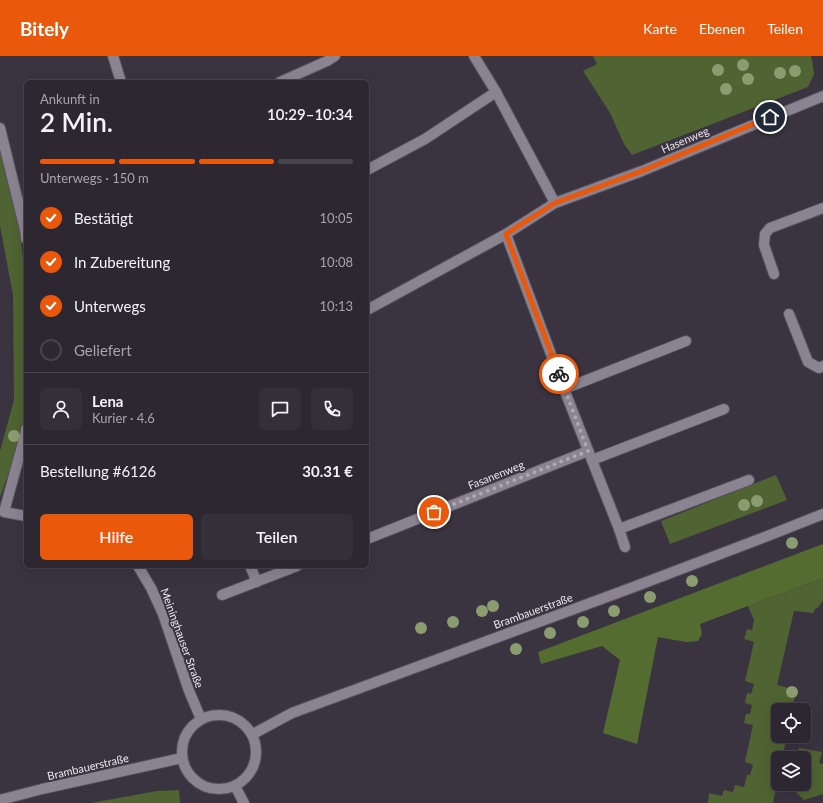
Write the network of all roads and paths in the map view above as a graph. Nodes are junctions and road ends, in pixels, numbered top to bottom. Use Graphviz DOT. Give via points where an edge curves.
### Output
graph roads {
  1 [pos="113,56"];
  2 [pos="335,56"];
  3 [pos="474,56"];
  4 [pos="121,80"];
  5 [pos="284,80"];
  6 [pos="496,92"];
  7 [pos="823,96"];
  8 [pos="0,128"];
  9 [pos="369,169"];
  10 [pos="555,203"];
  11 [pos="823,208"];
  12 [pos="24,226"];
  13 [pos="506,234"];
  14 [pos="774,274"];
  15 [pos="369,309"];
  16 [pos="789,314"];
  17 [pos="686,341"];
  18 [pos="823,366"];
  19 [pos="564,389"];
  20 [pos="724,409"];
  21 [pos="24,438"];
  22 [pos="590,456"];
  23 [pos="749,480"];
  24 [pos="2,512"];
  25 [pos="823,514"];
  26 [pos="24,516"];
  27 [pos="619,529"];
  28 [pos="369,537"];
  29 [pos="625,547"];
  30 [pos="139,568"];
  31 [pos="251,568"];
  32 [pos="292,568"];
  33 [pos="257,582"];
  34 [pos="222,595"];
  35 [pos="200,719"];
  36 [pos="253,734"];
  37 [pos="182,758"];
  38 [pos="235,786"];
  39 [pos="0,800"];
  40 [pos="244,803"];
  1 -- 4 [label="street"];
  2 -- 5 [label="street"];
  3 -- 6 [label="street"];
  6 -- 9 [label="street" via="425,139"];
  6 -- 10 [label="street"];
  7 -- 10 [label="street, Hasenweg" via="642,171"];
  8 -- 12 [label="street"];
  10 -- 13 [label="street, Hasenweg"];
  11 -- 14 [label="street" via="770,228 764,234 764,244"];
  13 -- 15 [label="street, Hasenweg"];
  13 -- 19 [label="street"];
  16 -- 18 [label="street" via="808,362 818,368"];
  17 -- 19 [label="street"];
  19 -- 22 [label="street"];
  20 -- 22 [label="street, Fasanenweg"];
  21 -- 24 [label="street"];
  22 -- 27 [label="street"];
  22 -- 28 [label="street, Fasanenweg"];
  23 -- 27 [label="street"];
  24 -- 26 [label="street"];
  25 -- 36 [label="street, Brambauerstraße" via="561,614 292,712"];
  27 -- 29 [label="street"];
  30 -- 35 [label="street, Meininghauser Straße" via="163,614"];
  31 -- 33 [label="street"];
  32 -- 33 [label="street"];
  33 -- 34 [label="street"];
  35 -- 36 [label="street" via="224,714 246,724"];
  35 -- 37 [label="street" via="187,732"];
  36 -- 38 [label="street" via="257,754 255,764 243,781"];
  37 -- 38 [label="street" via="192,778 202,785 212,789"];
  37 -- 39 [label="street, Brambauerstraße"];
  38 -- 40 [label="street"];
}
